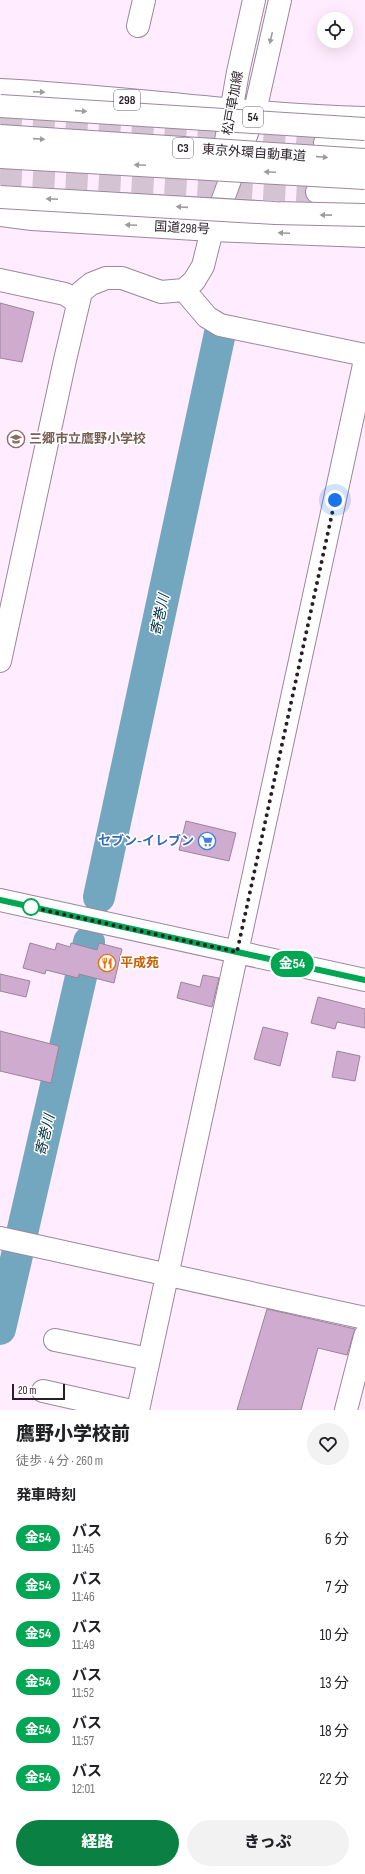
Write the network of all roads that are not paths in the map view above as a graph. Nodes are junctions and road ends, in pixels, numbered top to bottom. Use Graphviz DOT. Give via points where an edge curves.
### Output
graph roads {
  1 [pos="144,0"];
  2 [pos="254,0"];
  3 [pos="280,0"];
  4 [pos="138,26"];
  5 [pos="0,90"];
  6 [pos="365,105"];
  7 [pos="0,106"];
  8 [pos="231,109"];
  9 [pos="255,111"];
  10 [pos="340,117"];
  11 [pos="365,118"];
  12 [pos="365,129"];
  13 [pos="0,136"];
  14 [pos="325,143"];
  15 [pos="365,145"];
  16 [pos="0,157"];
  17 [pos="365,160"];
  18 [pos="365,178"];
  19 [pos="317,192"];
  20 [pos="365,194"];
  21 [pos="0,197"];
  22 [pos="0,215"];
  23 [pos="365,216"];
  24 [pos="32,219"];
  25 [pos="0,223"];
  26 [pos="212,230"];
  27 [pos="365,236"];
  28 [pos="0,280"];
  29 [pos="184,290"];
  30 [pos="78,302"];
  31 [pos="365,355"];
  32 [pos="365,360"];
  33 [pos="0,661"];
  34 [pos="0,900"];
  35 [pos="237,952"];
  36 [pos="365,980"];
  37 [pos="0,1238"];
  38 [pos="167,1274"];
  39 [pos="365,1318"];
  40 [pos="365,1336"];
  41 [pos="55,1340"];
  42 [pos="148,1359"];
  43 [pos="43,1391"];
  44 [pos="128,1410"];
  45 [pos="138,1410"];
  46 [pos="346,1410"];
  1 -- 4 [label="main road"];
  2 -- 8 [label="main road, 松戸草加線 / 54"];
  3 -- 9 [label="main road, 松戸草加線 / 54, one-way"];
  5 -- 8 [label="main road, 298, one-way"];
  6 -- 10 [label="main road" via="355,106"];
  7 -- 12 [label="main road, one-way, bridge"];
  8 -- 9 [label="main road, 298"];
  8 -- 26 [label="main road, 松戸草加線 / 54"];
  9 -- 10 [label="main road, 298"];
  9 -- 26 [label="main road, 松戸草加線 / 54"];
  10 -- 11 [label="main road, 298"];
  13 -- 17 [label="main road, 東京外環自動車道 / C3, one-way, bridge"];
  14 -- 15 [label="main road"];
  18 -- 16 [label="main road, 東京外環自動車道 / C3, one-way, bridge"];
  19 -- 20 [label="main road"];
  23 -- 21 [label="main road, one-way, bridge"];
  22 -- 24 [label="main road, 国道298号"];
  24 -- 25 [label="main road"];
  26 -- 24 [label="main road, 国道298号, one-way"];
  27 -- 26 [label="main road, 国道298号, one-way"];
  26 -- 29 [label="main road" via="203,266 194,281"];
  28 -- 30 [label="main road" via="65,294"];
  29 -- 30 [label="main road" via="161,292 122,278 106,278 91,284 81,292"];
  29 -- 31 [label="main road" via="207,317 220,325"];
  30 -- 33 [label="main road"];
  32 -- 35 [label="main road"];
  34 -- 35 [label="main road"];
  35 -- 36 [label="main road"];
  35 -- 38 [label="main road"];
  37 -- 38 [label="main road"];
  38 -- 39 [label="main road"];
  38 -- 42 [label="main road"];
  40 -- 46 [label="main road"];
  41 -- 42 [label="main road"];
  42 -- 45 [label="main road"];
  43 -- 44 [label="main road"];
}
